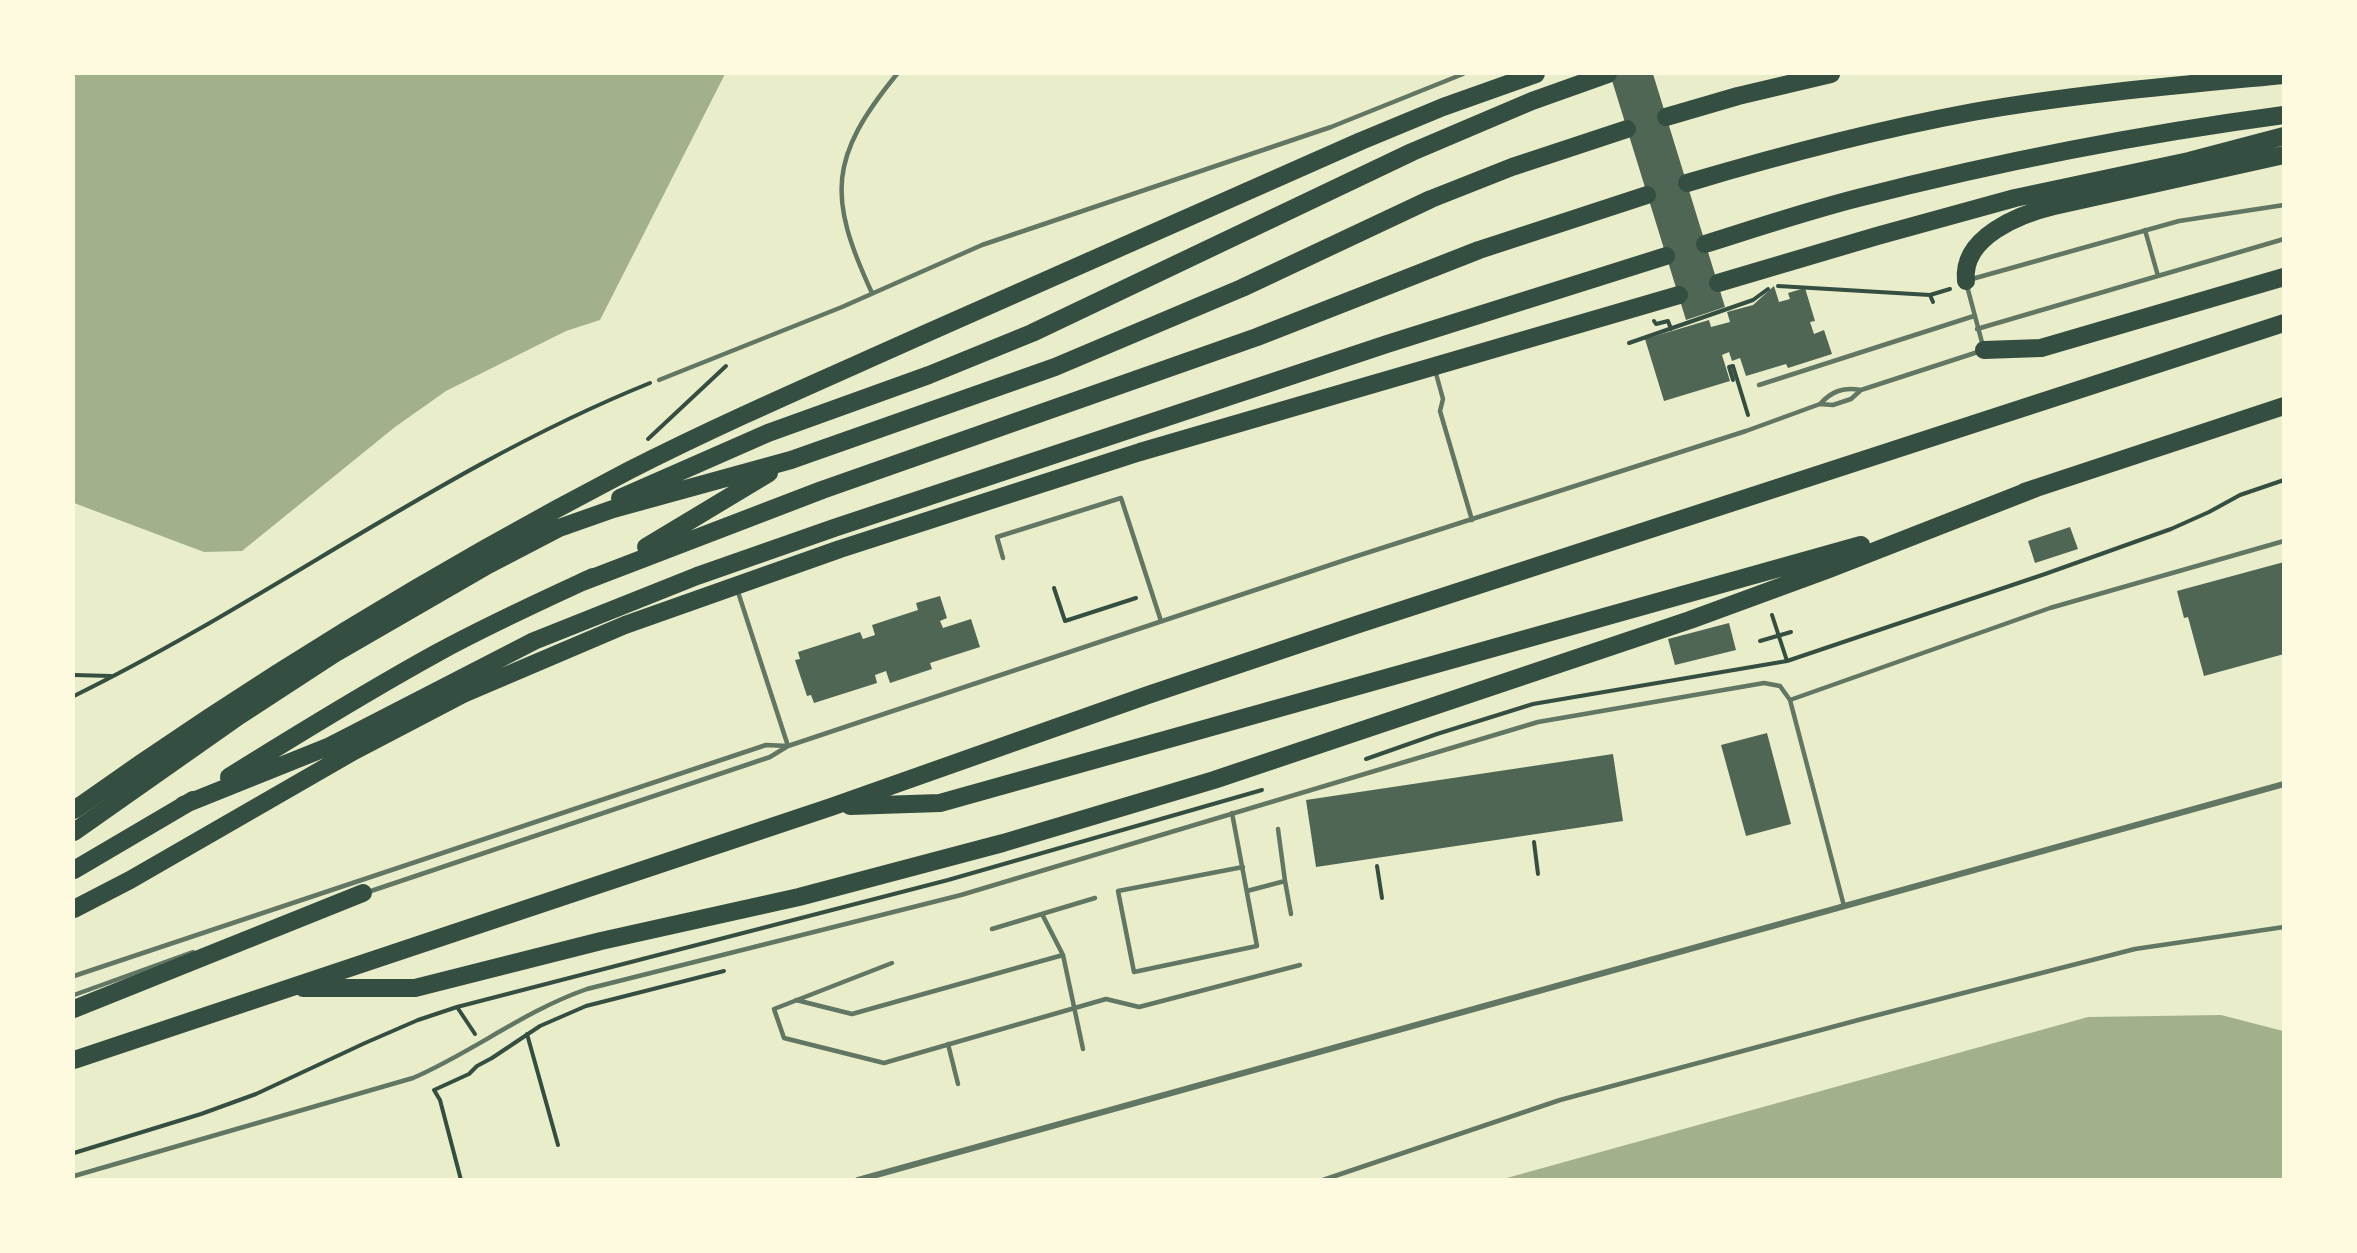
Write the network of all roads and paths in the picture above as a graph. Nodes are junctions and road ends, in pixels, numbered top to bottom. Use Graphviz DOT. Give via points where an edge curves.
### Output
graph roads {
  1 [pos="897,74"];
  2 [pos="1463,74"];
  3 [pos="1536,74"];
  4 [pos="1608,74"];
  5 [pos="1831,74"];
  6 [pos="2283,75"];
  7 [pos="2283,115"];
  8 [pos="1666,117"];
  9 [pos="1627,129"];
  10 [pos="2283,136"];
  11 [pos="2283,149"];
  12 [pos="2283,155"];
  13 [pos="2167,166"];
  14 [pos="1687,183"];
  15 [pos="1647,195"];
  16 [pos="2283,204"];
  17 [pos="2145,230"];
  18 [pos="2283,238"];
  19 [pos="1705,244"];
  20 [pos="1666,256"];
  21 [pos="2158,276"];
  22 [pos="2283,277"];
  23 [pos="1966,281"];
  24 [pos="1718,283"];
  25 [pos="872,293"];
  26 [pos="1678,295"];
  27 [pos="1933,302"];
  28 [pos="1974,316"];
  29 [pos="1664,322"];
  30 [pos="2283,323"];
  31 [pos="1671,329"];
  32 [pos="1977,329"];
  33 [pos="1629,343"];
  34 [pos="735,349"];
  35 [pos="1984,350"];
  36 [pos="1434,367"];
  37 [pos="659,380"];
  38 [pos="1733,380"];
  39 [pos="1759,385"];
  40 [pos="1861,390"];
  41 [pos="1820,404"];
  42 [pos="2283,406"];
  43 [pos="1748,414"];
  44 [pos="646,441"];
  45 [pos="811,453"];
  46 [pos="2036,488"];
  47 [pos="1472,520"];
  48 [pos="559,528"];
  49 [pos="2283,541"];
  50 [pos="1003,558"];
  51 [pos="582,582"];
  52 [pos="735,585"];
  53 [pos="1054,588"];
  54 [pos="1136,598"];
  55 [pos="1772,615"];
  56 [pos="1161,621"];
  57 [pos="1791,632"];
  58 [pos="1779,635"];
  59 [pos="1760,641"];
  60 [pos="1787,661"];
  61 [pos="74,675"];
  62 [pos="114,676"];
  63 [pos="74,696"];
  64 [pos="1790,700"];
  65 [pos="788,746"];
  66 [pos="2283,784"];
  67 [pos="183,805"];
  68 [pos="831,807"];
  69 [pos="74,810"];
  70 [pos="1232,813"];
  71 [pos="1278,829"];
  72 [pos="74,832"];
  73 [pos="1534,842"];
  74 [pos="1377,866"];
  75 [pos="1243,867"];
  76 [pos="74,870"];
  77 [pos="1538,874"];
  78 [pos="1284,881"];
  79 [pos="1247,891"];
  80 [pos="363,893"];
  81 [pos="1095,898"];
  82 [pos="1382,898"];
  83 [pos="1844,906"];
  84 [pos="74,909"];
  85 [pos="1042,914"];
  86 [pos="1291,914"];
  87 [pos="2283,927"];
  88 [pos="992,929"];
  89 [pos="234,938"];
  90 [pos="200,949"];
  91 [pos="1064,955"];
  92 [pos="892,963"];
  93 [pos="1300,965"];
  94 [pos="724,970"];
  95 [pos="74,976"];
  96 [pos="287,988"];
  97 [pos="74,995"];
  98 [pos="796,1000"];
  99 [pos="1074,1007"];
  100 [pos="74,1009"];
  101 [pos="527,1034"];
  102 [pos="948,1044"];
  103 [pos="1083,1049"];
  104 [pos="74,1060"];
  105 [pos="958,1084"];
  106 [pos="558,1145"];
  107 [pos="74,1176"];
  108 [pos="461,1179"];
  109 [pos="858,1179"];
  110 [pos="1323,1179"];
  1 -- 25 [label="lane" via="855,133 842,167 847,230"];
  2 -- 25 [label="lane" via="1323,129 991,242"];
  3 -- 69 [label="highway" via="1361,141 762,406 630,470 330,640"];
  4 -- 48 [label="highway" via="1532,101 1412,152 1032,333 734,447"];
  5 -- 8 [label="highway"];
  6 -- 14 [label="highway" via="2106,93 1974,112 1846,139"];
  7 -- 19 [label="highway" via="2006,164 1857,198"];
  9 -- 45 [label="highway" via="1431,199 1242,288 1066,363"];
  10 -- 13 [label="highway"];
  11 -- 13 [label="highway"];
  12 -- 23 [label="highway" via="2024,214 1998,228 1976,248 1966,264"];
  13 -- 24 [label="highway" via="2015,198"];
  15 -- 51 [label="highway" via="1479,250 1257,337 811,494"];
  16 -- 17 [label="lane"];
  17 -- 21 [label="lane"];
  17 -- 23 [label="lane"];
  18 -- 21 [label="lane"];
  20 -- 67 [label="highway" via="1387,344 697,576 534,642 330,746"];
  21 -- 32 [label="lane"];
  22 -- 35 [label="highway" via="2041,348"];
  23 -- 28 [label="lane"];
  25 -- 34 [label="lane"];
  26 -- 36 [label="highway"];
  27 -- 31 [label="path" via="1930,295 1773,285 1753,300"];
  28 -- 32 [label="lane"];
  28 -- 39 [label="lane"];
  29 -- 31 [label="path" via="1668,321"];
  30 -- 68 [label="highway" via="1573,553 1148,695"];
  31 -- 33 [label="path"];
  32 -- 35 [label="lane"];
  34 -- 37 [label="lane"];
  34 -- 44 [label="path" via="725,370"];
  35 -- 40 [label="lane"];
  36 -- 47 [label="lane" via="1443,399 1440,411"];
  36 -- 52 [label="highway" via="1161,445"];
  37 -- 62 [label="path" via="578,414 495,457"];
  38 -- 43 [label="path" via="1729,367 1733,366"];
  40 -- 41 [label="lane" via="1851,399 1833,405"];
  40 -- 41 [label="lane" via="1847,388 1829,394"];
  41 -- 47 [label="lane"];
  42 -- 46 [label="highway"];
  45 -- 48 [label="highway"];
  45 -- 51 [label="highway" via="764,475"];
  46 -- 68 [label="highway" via="1851,549 940,803"];
  46 -- 96 [label="highway" via="1690,620 1214,780 1002,843 799,897 415,987"];
  47 -- 56 [label="lane"];
  48 -- 72 [label="highway" via="324,660"];
  49 -- 64 [label="lane" via="2050,608"];
  50 -- 56 [label="lane" via="997,537 1121,498"];
  51 -- 67 [label="highway" via="389,680"];
  52 -- 65 [label="lane"];
  52 -- 84 [label="highway" via="625,625 463,694"];
  53 -- 54 [label="path" via="1065,621"];
  55 -- 58 [label="path"];
  56 -- 65 [label="lane"];
  57 -- 58 [label="path"];
  58 -- 59 [label="path"];
  58 -- 60 [label="path"];
  61 -- 62 [label="path"];
  62 -- 63 [label="path"];
  64 -- 70 [label="lane" via="1780,686 1764,683 1538,722"];
  64 -- 83 [label="lane"];
  65 -- 80 [label="lane" via="770,758"];
  65 -- 95 [label="lane" via="766,745"];
  66 -- 83 [label="street"];
  67 -- 76 [label="highway"];
  68 -- 96 [label="highway"];
  70 -- 75 [label="lane"];
  70 -- 107 [label="lane" via="961,896 587,989 538,1010 413,1078"];
  71 -- 78 [label="lane"];
  73 -- 77 [label="path"];
  74 -- 82 [label="path"];
  75 -- 79 [label="lane"];
  75 -- 79 [label="lane" via="1118,891 1134,972 1257,946"];
  78 -- 79 [label="lane"];
  78 -- 86 [label="lane"];
  80 -- 89 [label="lane"];
  80 -- 100 [label="highway"];
  81 -- 85 [label="lane"];
  83 -- 109 [label="street"];
  85 -- 88 [label="lane"];
  85 -- 91 [label="lane"];
  87 -- 110 [label="lane" via="2135,949 1862,1019 1560,1100"];
  90 -- 97 [label="lane"];
  91 -- 98 [label="lane" via="852,1014"];
  91 -- 99 [label="lane"];
  92 -- 98 [label="lane"];
  93 -- 99 [label="lane" via="1140,1007 1106,999"];
  94 -- 101 [label="path" via="586,1006"];
  96 -- 104 [label="highway"];
  98 -- 102 [label="lane" via="774,1009 784,1038 884,1063"];
  99 -- 102 [label="lane"];
  99 -- 103 [label="lane"];
  101 -- 106 [label="path"];
  101 -- 108 [label="path" via="469,1074 434,1090"];
  102 -- 105 [label="lane"];
}
